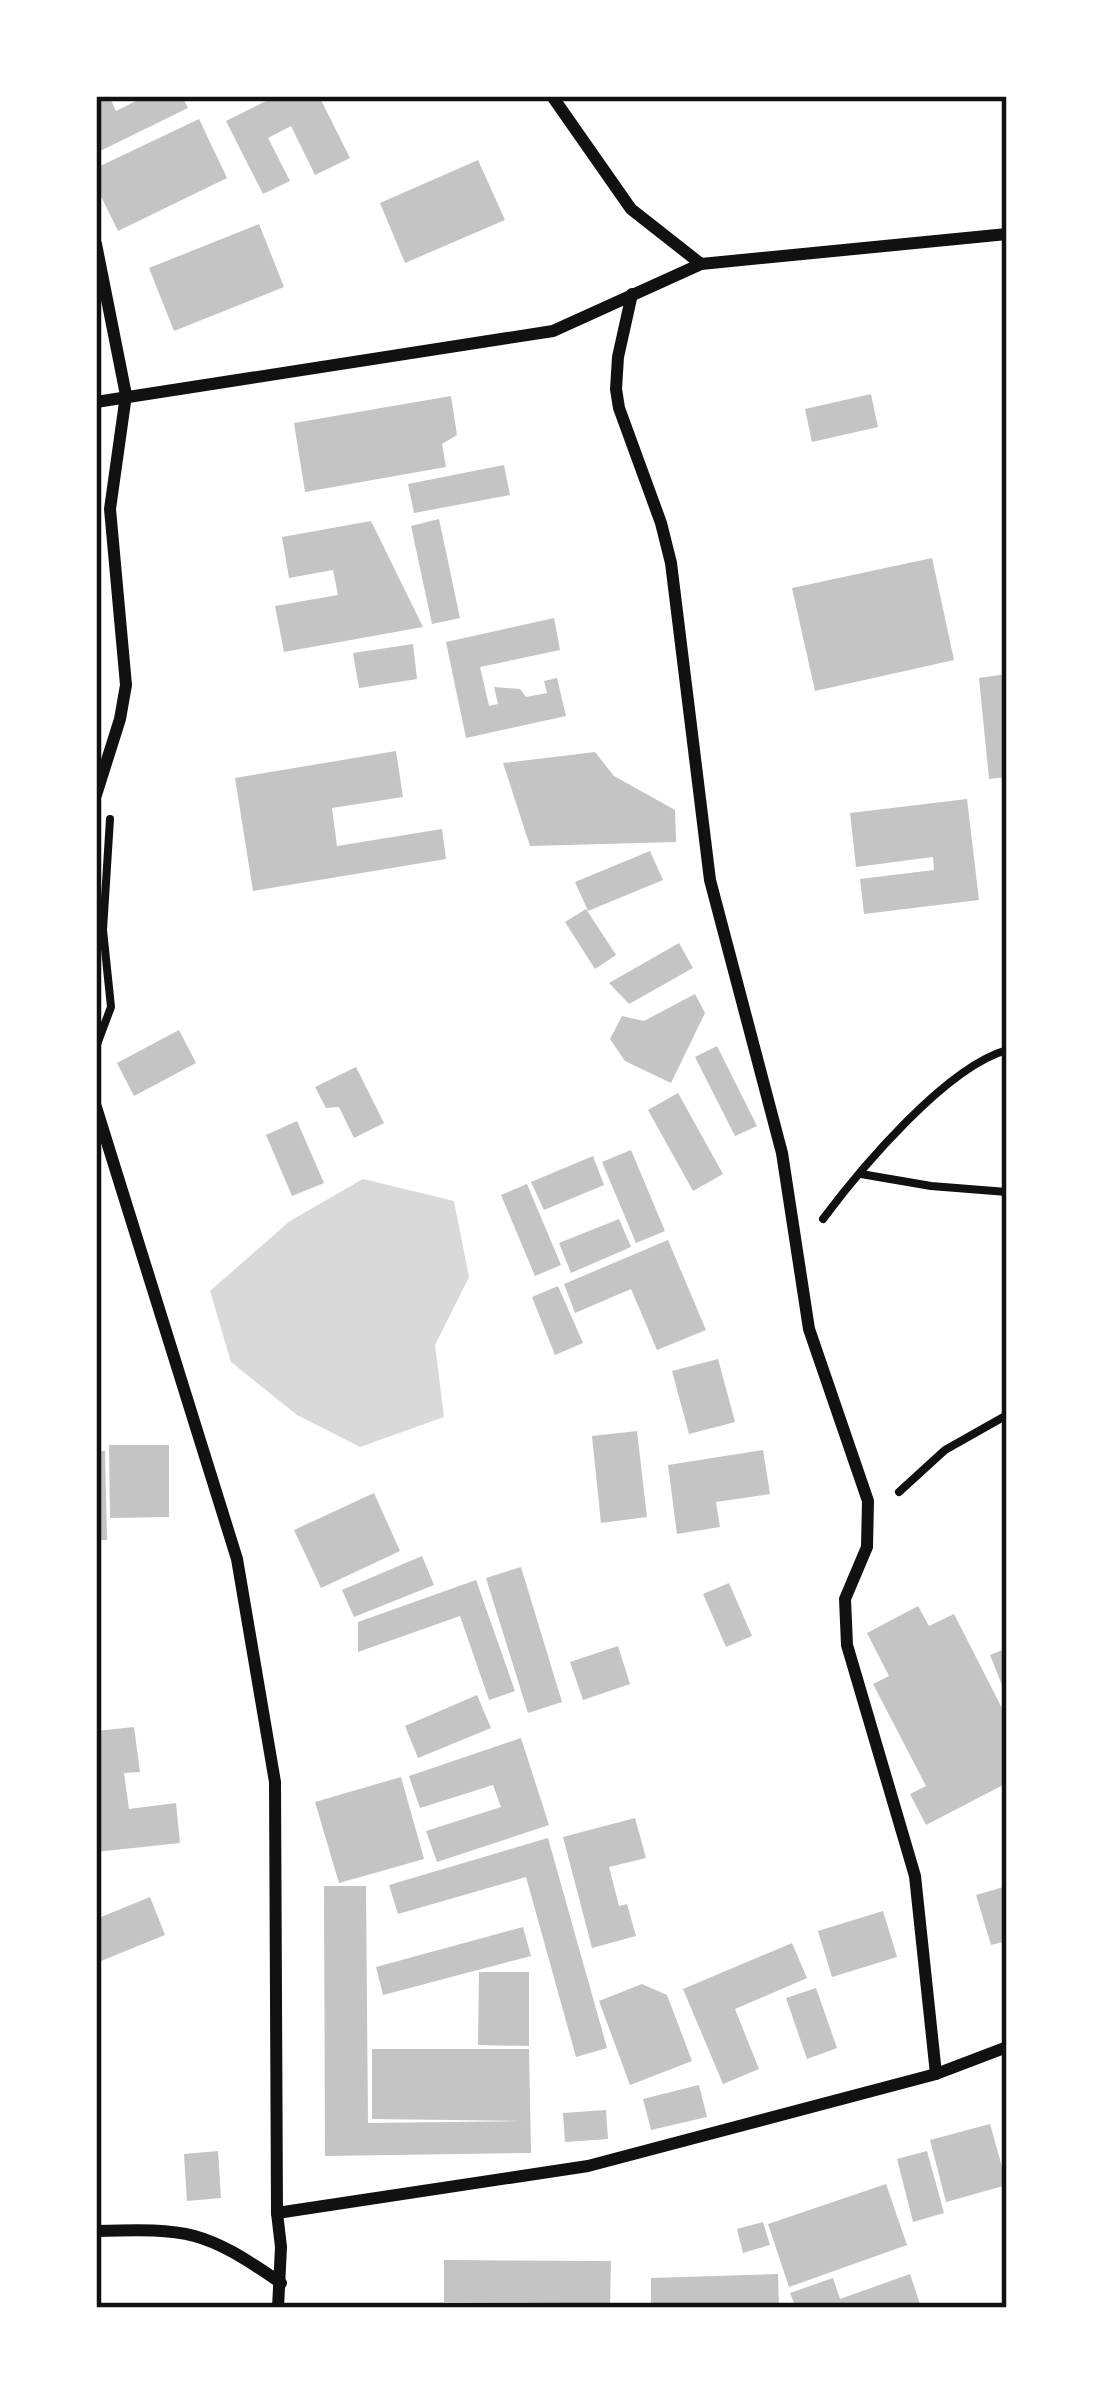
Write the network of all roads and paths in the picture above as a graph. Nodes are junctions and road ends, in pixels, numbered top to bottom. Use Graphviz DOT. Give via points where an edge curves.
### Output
graph roads {
  1 [pos="552,96"];
  2 [pos="1007,234"];
  3 [pos="96,244"];
  4 [pos="701,264"];
  5 [pos="632,294"];
  6 [pos="126,395"];
  7 [pos="96,402"];
  8 [pos="109,758"];
  9 [pos="96,795"];
  10 [pos="96,1047"];
  11 [pos="1007,1050"];
  12 [pos="96,1107"];
  13 [pos="860,1173"];
  14 [pos="1007,1192"];
  15 [pos="797,1254"];
  16 [pos="1007,1414"];
  17 [pos="868,1514"];
  18 [pos="1007,2047"];
  19 [pos="936,2074"];
  20 [pos="277,2212"];
  21 [pos="96,2231"];
  22 [pos="281,2283"];
  23 [pos="278,2308"];
  1 -- 4 [label="street" via="632,209"];
  2 -- 4 [label="street"];
  3 -- 6 [label="street"];
  4 -- 5 [label="street"];
  5 -- 6 [label="street" via="553,331"];
  5 -- 15 [label="street" via="618,357 619,408 670,563 710,880 782,1153"];
  6 -- 7 [label="street"];
  6 -- 8 [label="street" via="110,509 126,685"];
  8 -- 9 [label="street"];
  8 -- 10 [label="path" via="103,930 111,1007"];
  11 -- 13 [label="path" via="988,1055 914,1114"];
  12 -- 20 [label="street" via="237,1558 272,1760"];
  13 -- 14 [label="path"];
  13 -- 15 [label="path"];
  15 -- 17 [label="street" via="809,1329"];
  16 -- 17 [label="path" via="945,1450"];
  17 -- 19 [label="street" via="867,1547 845,1599 847,1645 915,1876"];
  18 -- 19 [label="street"];
  19 -- 20 [label="street" via="588,2166"];
  20 -- 22 [label="street"];
  21 -- 22 [label="street" via="191,2232 228,2246"];
  22 -- 23 [label="street"];
}
